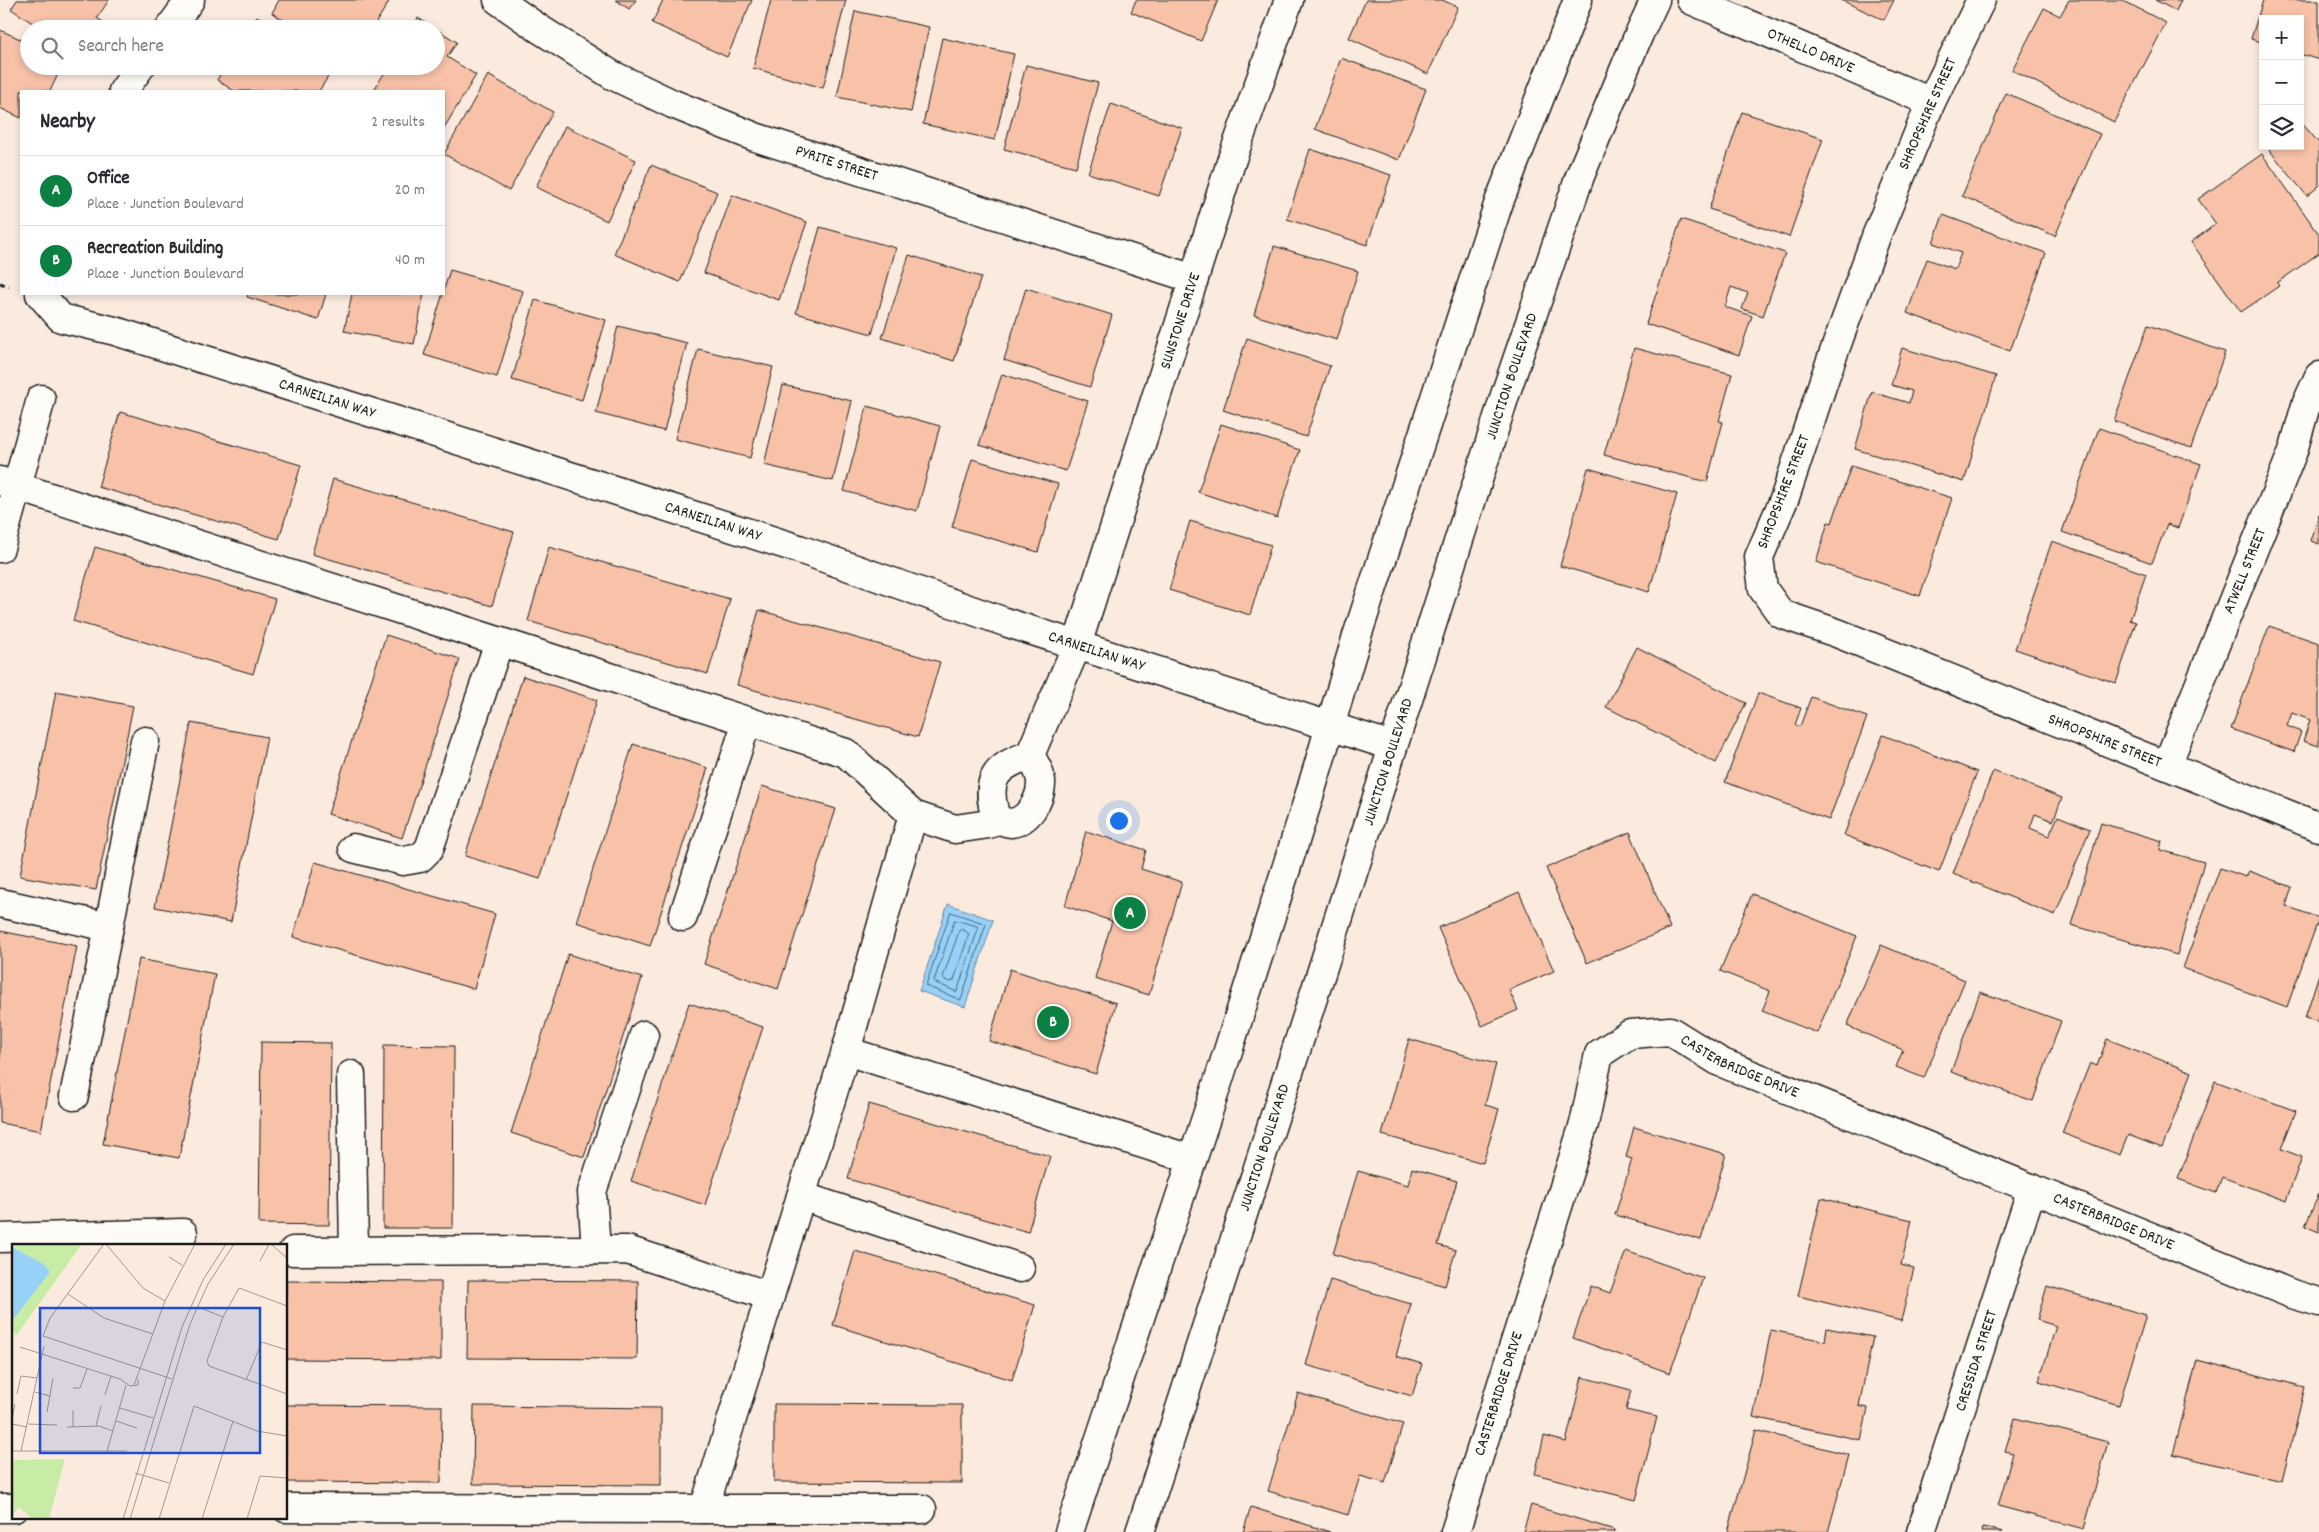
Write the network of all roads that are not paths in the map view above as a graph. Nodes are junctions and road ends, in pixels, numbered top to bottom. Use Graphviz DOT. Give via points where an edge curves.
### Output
graph roads {
  1 [pos="190,0"];
  2 [pos="498,0"];
  3 [pos="1289,0"];
  4 [pos="1578,0"];
  5 [pos="1655,0"];
  6 [pos="1692,0"];
  7 [pos="1981,0"];
  8 [pos="176,20"];
  9 [pos="135,75"];
  10 [pos="124,90"];
  11 [pos="1930,102"];
  12 [pos="1194,278"];
  13 [pos="41,295"];
  14 [pos="2319,376"];
  15 [pos="40,399"];
  16 [pos="8,484"];
  17 [pos="0,548"];
  18 [pos="500,642"];
  19 [pos="1077,645"];
  20 [pos="746,721"];
  21 [pos="1330,726"];
  22 [pos="145,741"];
  23 [pos="1392,746"];
  24 [pos="1030,755"];
  25 [pos="2167,765"];
  26 [pos="913,815"];
  27 [pos="996,818"];
  28 [pos="2319,827"];
  29 [pos="352,848"];
  30 [pos="0,903"];
  31 [pos="683,917"];
  32 [pos="110,927"];
  33 [pos="644,1035"];
  34 [pos="846,1051"];
  35 [pos="350,1075"];
  36 [pos="74,1096"];
  37 [pos="1191,1159"];
  38 [pos="2032,1188"];
  39 [pos="801,1196"];
  40 [pos="183,1233"];
  41 [pos="0,1238"];
  42 [pos="596,1250"];
  43 [pos="293,1251"];
  44 [pos="354,1251"];
  45 [pos="1020,1268"];
  46 [pos="770,1296"];
  47 [pos="2319,1302"];
  48 [pos="288,1508"];
  49 [pos="704,1508"];
  50 [pos="922,1508"];
  51 [pos="1069,1532"];
  52 [pos="1140,1532"];
  53 [pos="1455,1532"];
  54 [pos="1921,1532"];
  1 -- 8 [label="street"];
  2 -- 12 [label="street, PYRITE STREET" via="612,75 673,104 755,136"];
  3 -- 12 [label="street, SUNSTONE DRIVE" via="1232,159"];
  4 -- 21 [label="street" via="1499,202"];
  5 -- 23 [label="street, JUNCTION BOULEVARD" via="1580,176 1509,383"];
  6 -- 11 [label="street, OTHELLO DRIVE"];
  7 -- 11 [label="street, SHROPSHIRE STREET"];
  9 -- 10 [label="street"];
  11 -- 25 [label="street, SHROPSHIRE STREET" via="1877,234 1785,497 1759,557 1763,589 1781,614 1837,633"];
  12 -- 19 [label="street, SUNSTONE DRIVE"];
  13 -- 19 [label="street, CARNEILIAN WAY" via="61,318 115,331 780,543"];
  14 -- 25 [label="street, ATWELL STREET" via="2306,404 2293,451"];
  15 -- 16 [label="street"];
  16 -- 17 [label="street"];
  16 -- 18 [label="street"];
  18 -- 20 [label="street"];
  18 -- 29 [label="street" via="428,848 420,858 403,861"];
  19 -- 21 [label="street, CARNEILIAN WAY"];
  19 -- 24 [label="street, SUNSTONE DRIVE"];
  20 -- 26 [label="street" via="846,754"];
  20 -- 31 [label="street"];
  21 -- 23 [label="street, CARNEILIAN WAY"];
  21 -- 37 [label="street"];
  22 -- 32 [label="street"];
  23 -- 52 [label="street, JUNCTION BOULEVARD"];
  24 -- 27 [label="street" via="1013,760 999,771 992,784 990,798"];
  24 -- 27 [label="street" via="1041,784 1032,810 1010,823"];
  25 -- 28 [label="street, SHROPSHIRE STREET"];
  26 -- 27 [label="street" via="955,829 988,824"];
  26 -- 34 [label="street"];
  30 -- 32 [label="street"];
  32 -- 36 [label="street"];
  33 -- 42 [label="street" via="592,1192"];
  34 -- 37 [label="street"];
  34 -- 39 [label="street"];
  35 -- 44 [label="street"];
  37 -- 51 [label="street"];
  38 -- 47 [label="street, CASTERBRIDGE DRIVE" via="2292,1294"];
  38 -- 53 [label="street, CASTERBRIDGE DRIVE" via="1720,1062 1670,1031 1630,1034 1599,1054 1584,1124"];
  38 -- 54 [label="street, CRESSIDA STREET"];
  39 -- 45 [label="street"];
  39 -- 46 [label="street"];
  40 -- 41 [label="street"];
  42 -- 44 [label="street"];
  42 -- 46 [label="street" via="627,1250"];
  43 -- 44 [label="street"];
  46 -- 49 [label="street"];
  48 -- 49 [label="street"];
  49 -- 50 [label="street"];
}
